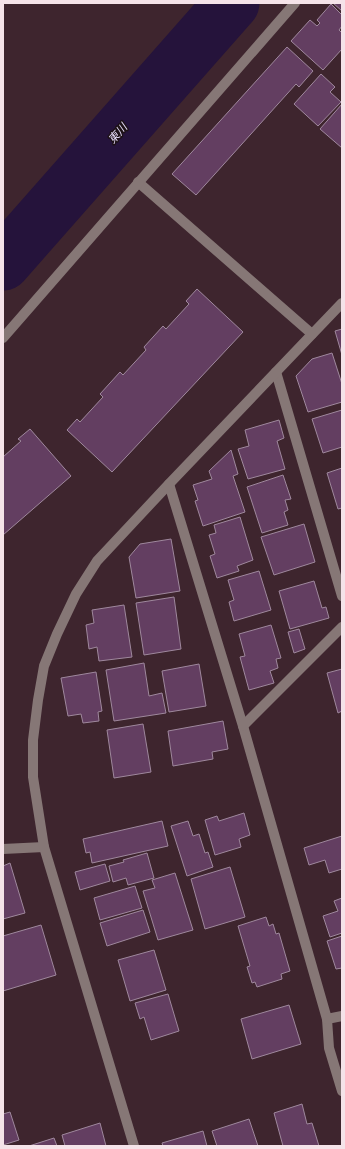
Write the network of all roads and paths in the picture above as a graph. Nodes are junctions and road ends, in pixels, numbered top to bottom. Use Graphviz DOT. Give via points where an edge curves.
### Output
graph roads {
  1 [pos="295,3"];
  2 [pos="138,182"];
  3 [pos="342,303"];
  4 [pos="312,334"];
  5 [pos="3,338"];
  6 [pos="276,372"];
  7 [pos="169,484"];
  8 [pos="342,596"];
  9 [pos="342,627"];
  10 [pos="243,726"];
  11 [pos="44,847"];
  12 [pos="3,849"];
  13 [pos="342,1016"];
  14 [pos="327,1019"];
  15 [pos="342,1091"];
  16 [pos="134,1146"];
  1 -- 2 [label="street"];
  2 -- 4 [label="street"];
  2 -- 5 [label="street"];
  3 -- 4 [label="street"];
  4 -- 6 [label="street"];
  6 -- 7 [label="street"];
  6 -- 8 [label="street"];
  7 -- 10 [label="street"];
  7 -- 11 [label="street" via="97,561 76,594 56,634 44,666 33,740 33,777"];
  9 -- 10 [label="street"];
  10 -- 14 [label="street"];
  11 -- 12 [label="street"];
  11 -- 16 [label="street"];
  13 -- 14 [label="street"];
  14 -- 15 [label="street" via="329,1048"];
}
